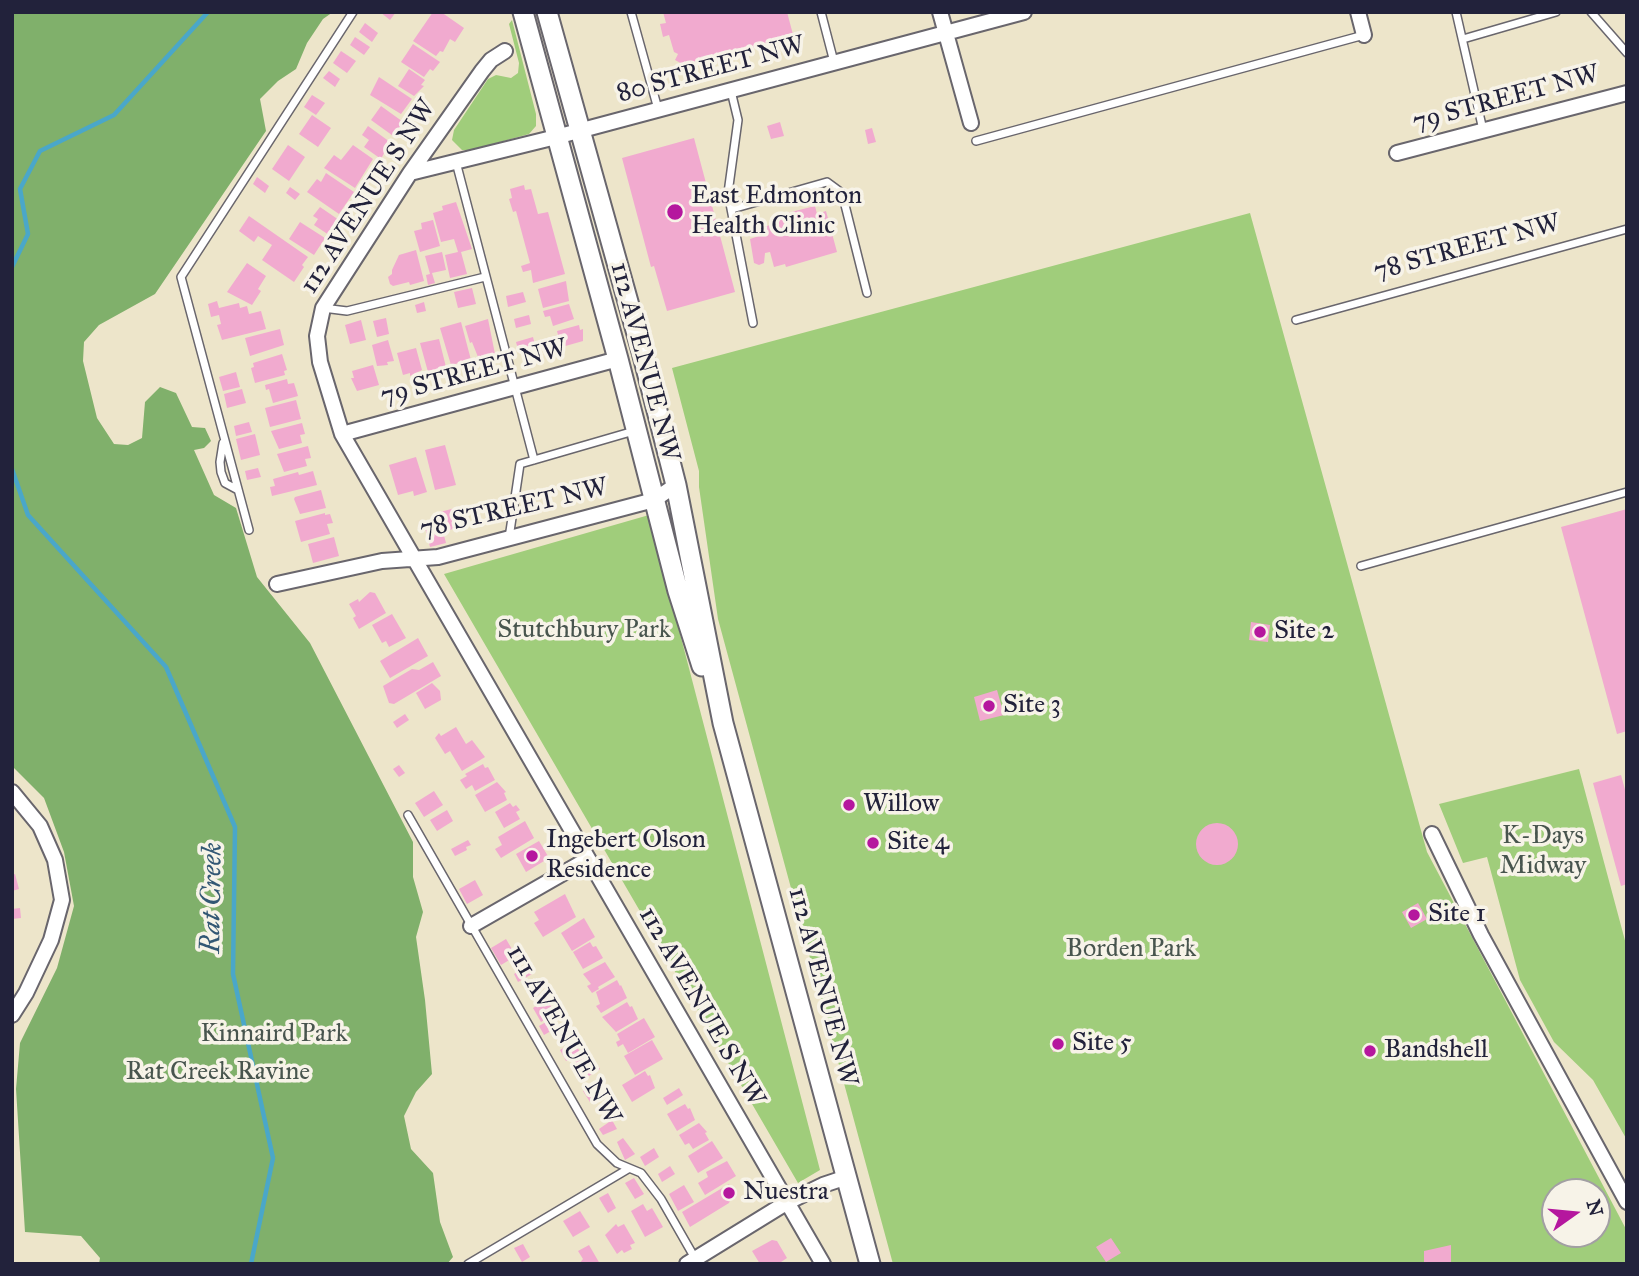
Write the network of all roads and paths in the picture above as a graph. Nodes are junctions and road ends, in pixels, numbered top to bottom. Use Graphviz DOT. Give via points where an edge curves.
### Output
graph roads {
  1 [pos="353,12"];
  2 [pos="523,12"];
  3 [pos="547,12"];
  4 [pos="631,12"];
  5 [pos="821,12"];
  6 [pos="940,12"];
  7 [pos="1024,12"];
  8 [pos="1457,12"];
  9 [pos="1556,12"];
  10 [pos="1591,12"];
  11 [pos="1359,13"];
  12 [pos="945,33"];
  13 [pos="1364,35"];
  14 [pos="1463,39"];
  15 [pos="505,51"];
  16 [pos="1627,52"];
  17 [pos="834,63"];
  18 [pos="731,91"];
  19 [pos="1627,93"];
  20 [pos="658,110"];
  21 [pos="971,123"];
  22 [pos="1483,130"];
  23 [pos="579,131"];
  24 [pos="556,137"];
  25 [pos="976,141"];
  26 [pos="1397,153"];
  27 [pos="456,162"];
  28 [pos="410,173"];
  29 [pos="732,209"];
  30 [pos="1627,229"];
  31 [pos="485,277"];
  32 [pos="867,293"];
  33 [pos="323,308"];
  34 [pos="1296,320"];
  35 [pos="753,323"];
  36 [pos="618,359"];
  37 [pos="515,388"];
  38 [pos="636,430"];
  39 [pos="342,434"];
  40 [pos="224,439"];
  41 [pos="534,460"];
  42 [pos="676,485"];
  43 [pos="238,490"];
  44 [pos="1627,492"];
  45 [pos="654,500"];
  46 [pos="249,530"];
  47 [pos="509,538"];
  48 [pos="414,558"];
  49 [pos="1361,566"];
  50 [pos="276,584"];
  51 [pos="723,723"];
  52 [pos="12,792"];
  53 [pos="408,815"];
  54 [pos="1432,834"];
  55 [pos="588,859"];
  56 [pos="471,926"];
  57 [pos="12,1015"];
  58 [pos="628,1169"];
  59 [pos="847,1177"];
  60 [pos="1627,1202"];
  61 [pos="786,1203"];
  62 [pos="693,1262"];
  63 [pos="468,1264"];
  64 [pos="823,1264"];
  65 [pos="870,1264"];
  1 -- 40 [label="lane" via="181,277"];
  2 -- 24 [label="main road, 112 AVENUE NW"];
  3 -- 23 [label="main road, 112 AVENUE NW"];
  4 -- 20 [label="lane"];
  5 -- 17 [label="lane"];
  6 -- 12 [label="street"];
  7 -- 12 [label="street, 80 STREET NW"];
  8 -- 14 [label="lane"];
  9 -- 14 [label="lane"];
  10 -- 16 [label="lane"];
  11 -- 13 [label="street"];
  12 -- 17 [label="street, 80 STREET NW"];
  12 -- 21 [label="street"];
  13 -- 25 [label="lane"];
  14 -- 22 [label="lane"];
  15 -- 28 [label="street, 112 AVENUE S NW" via="482,71"];
  17 -- 18 [label="street, 80 STREET NW"];
  18 -- 20 [label="street, 80 STREET NW"];
  18 -- 29 [label="lane" via="738,120 728,193"];
  19 -- 22 [label="street, 79 STREET NW"];
  20 -- 23 [label="street, 80 STREET NW"];
  22 -- 26 [label="street, 79 STREET NW"];
  23 -- 24 [label="street, 80 STREET NW"];
  23 -- 42 [label="main road, 112 AVENUE NW"];
  24 -- 27 [label="street, 80 STREET NW"];
  24 -- 36 [label="main road, 112 AVENUE NW"];
  27 -- 28 [label="street, 80 STREET NW"];
  27 -- 31 [label="lane"];
  28 -- 33 [label="street, 112 AVENUE S NW"];
  29 -- 32 [label="lane" via="827,182 842,193"];
  29 -- 35 [label="lane"];
  30 -- 34 [label="lane, 78 STREET NW"];
  31 -- 33 [label="lane" via="347,312"];
  31 -- 37 [label="lane"];
  33 -- 39 [label="street, 112 AVENUE S NW" via="318,349"];
  36 -- 37 [label="street, 79 STREET NW"];
  36 -- 38 [label="main road, 112 AVENUE NW"];
  37 -- 39 [label="street, 79 STREET NW"];
  37 -- 41 [label="lane"];
  38 -- 41 [label="lane"];
  38 -- 45 [label="main road, 112 AVENUE NW"];
  39 -- 48 [label="street, 112 AVENUE S NW"];
  40 -- 43 [label="lane"];
  40 -- 43 [label="lane" via="221,472 225,483"];
  41 -- 47 [label="lane" via="520,464"];
  42 -- 45 [label="street, 78 STREET NW"];
  42 -- 51 [label="main road, 112 AVENUE NW"];
  43 -- 46 [label="lane"];
  44 -- 49 [label="lane"];
  45 -- 47 [label="street, 78 STREET NW"];
  45 -- 51 [label="main road, 112 AVENUE NW" via="690,630"];
  47 -- 48 [label="street, 78 STREET NW" via="438,557"];
  48 -- 50 [label="street, 78 STREET NW"];
  48 -- 55 [label="street, 112 AVENUE S NW"];
  51 -- 59 [label="main road, 112 AVENUE NW"];
  52 -- 57 [label="street" via="40,826 55,860 62,900 51,940"];
  53 -- 56 [label="lane, 111 AVENUE NW"];
  54 -- 60 [label="street" via="1481,935"];
  55 -- 56 [label="street"];
  55 -- 61 [label="street, 112 AVENUE S NW"];
  56 -- 58 [label="lane, 111 AVENUE NW" via="597,1144"];
  58 -- 62 [label="lane, 111 AVENUE NW" via="641,1173 661,1199"];
  58 -- 63 [label="lane"];
  59 -- 61 [label="street"];
  59 -- 65 [label="main road, 112 AVENUE NW"];
  61 -- 62 [label="street"];
  61 -- 64 [label="street, 112 AVENUE S NW"];
}
